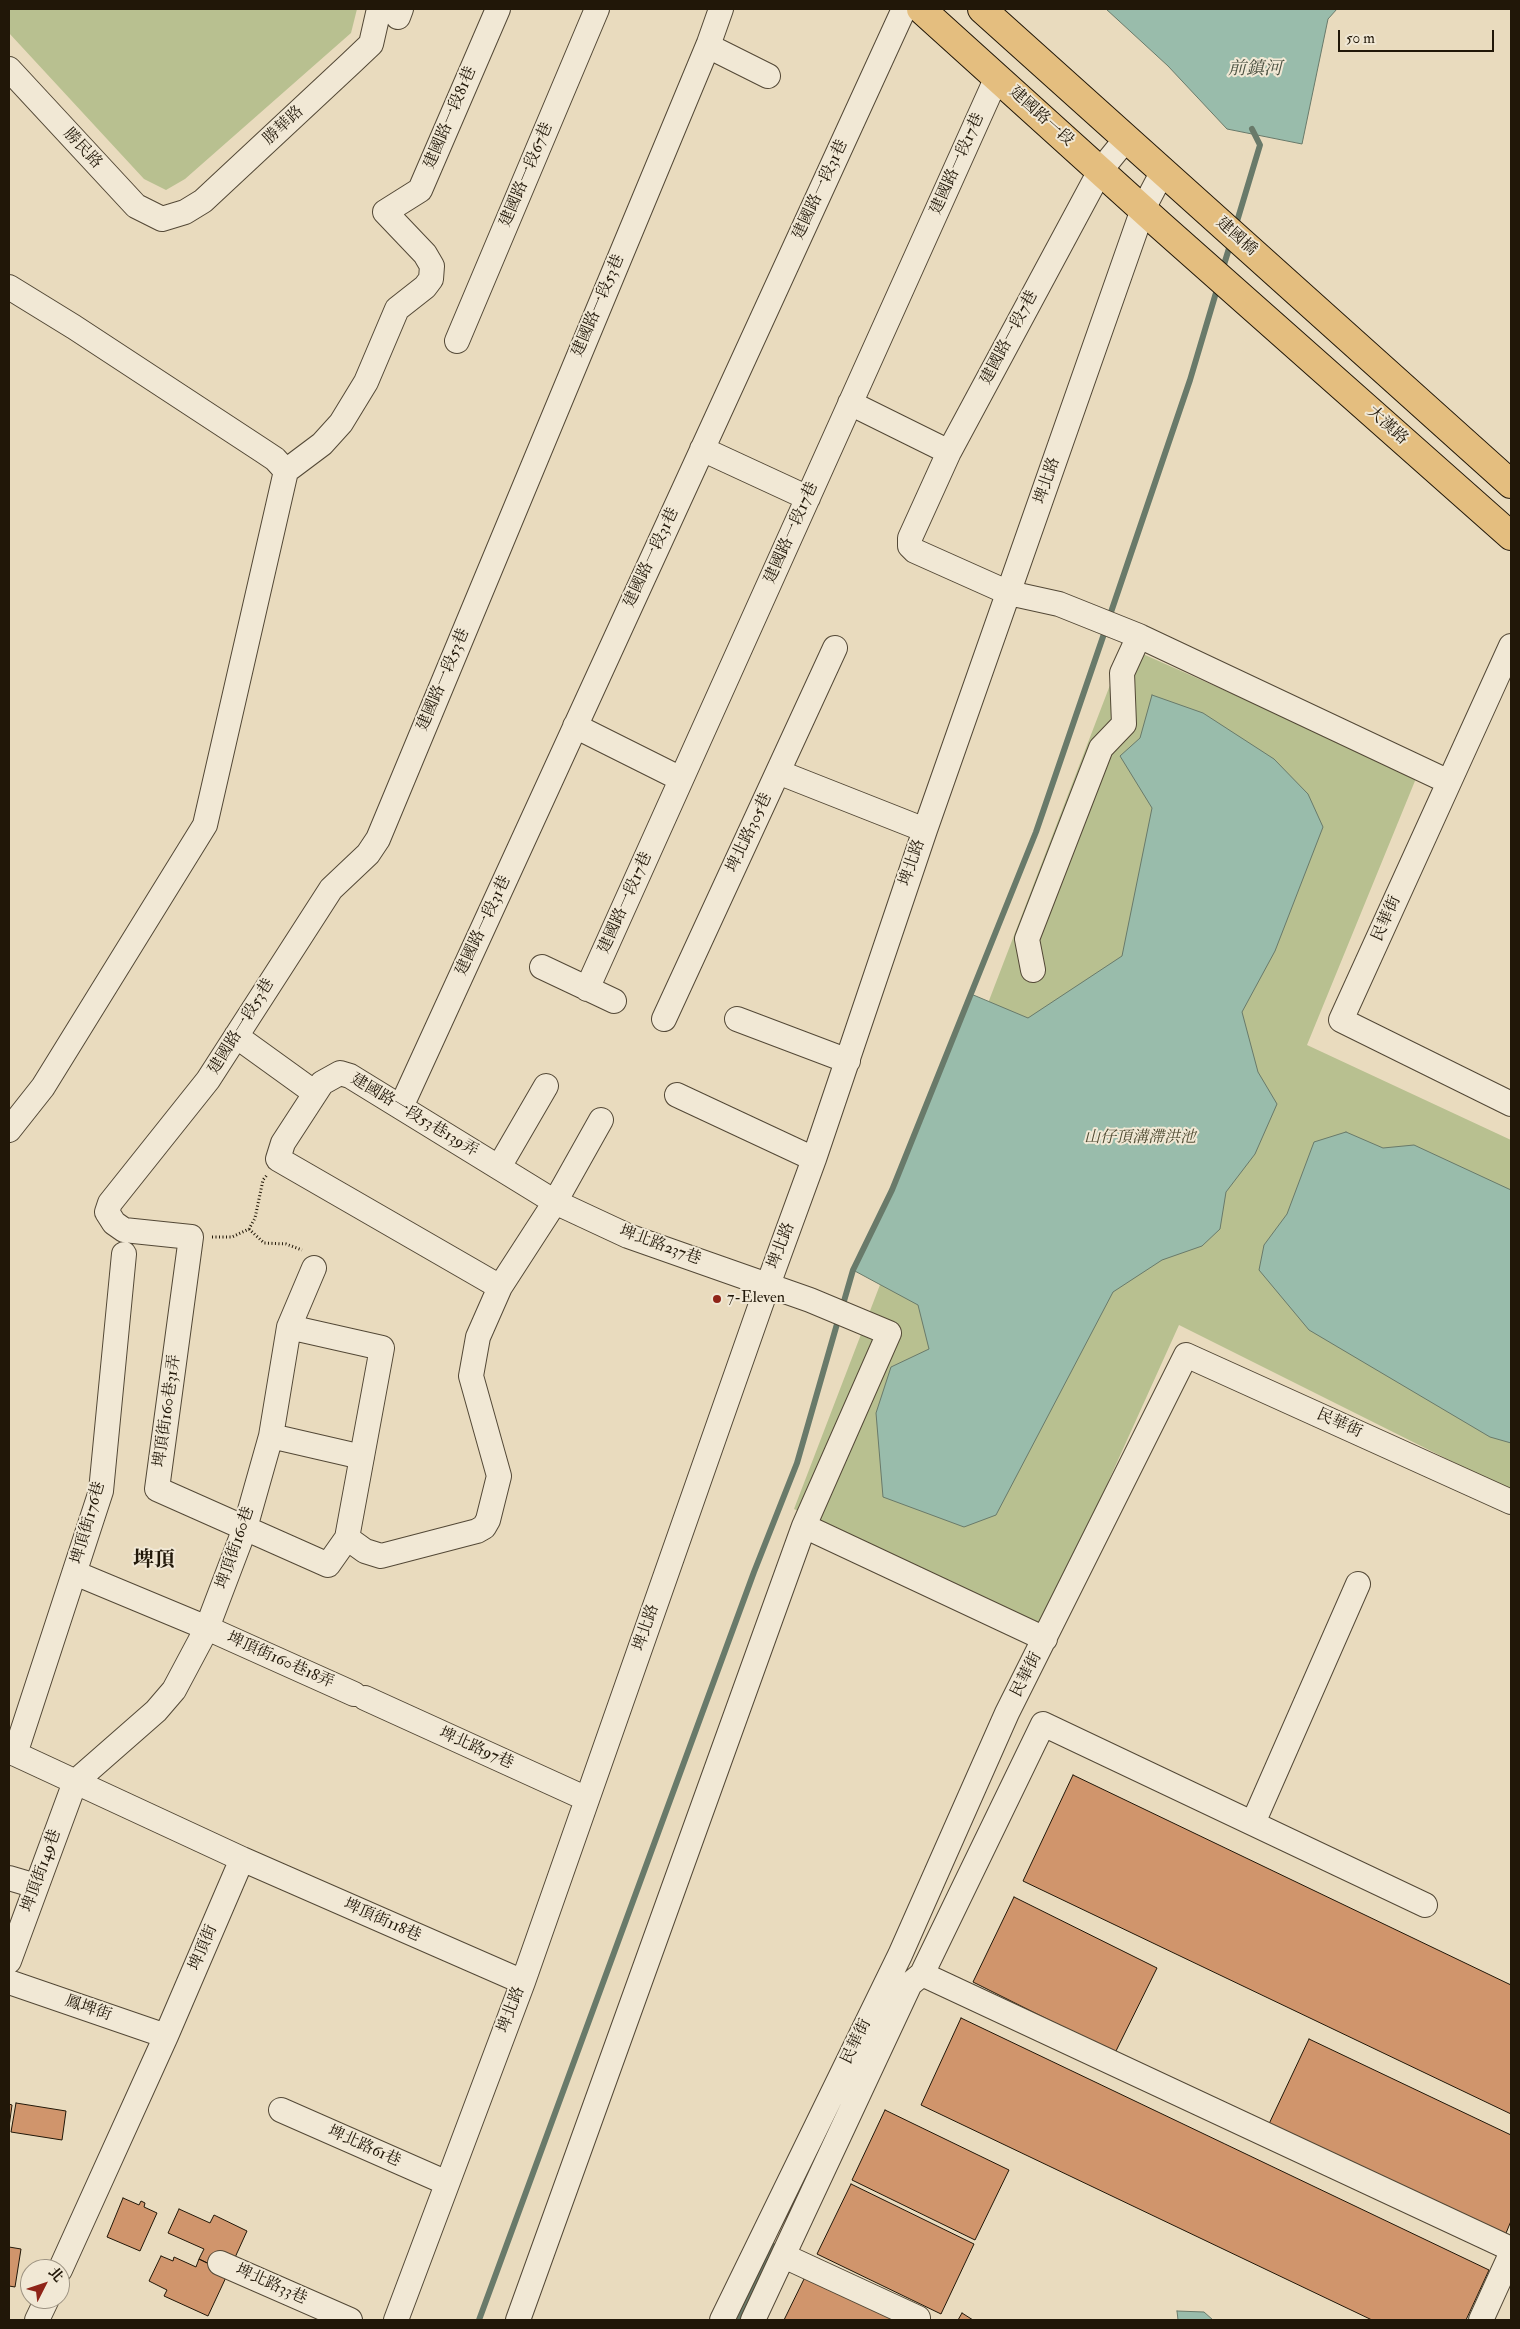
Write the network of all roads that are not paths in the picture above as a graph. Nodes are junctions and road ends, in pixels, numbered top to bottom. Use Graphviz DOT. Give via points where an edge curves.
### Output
graph roads {
  1 [pos="498,9"];
  2 [pos="597,9"];
  3 [pos="721,9"];
  4 [pos="904,9"];
  5 [pos="921,9"];
  6 [pos="982,9"];
  7 [pos="393,12"];
  8 [pos="708,46"];
  9 [pos="9,69"];
  10 [pos="768,76"];
  11 [pos="997,77"];
  12 [pos="1126,139"];
  13 [pos="1100,171"];
  14 [pos="1163,171"];
  15 [pos="1152,217"];
  16 [pos="162,219"];
  17 [pos="9,287"];
  18 [pos="457,340"];
  19 [pos="850,403"];
  20 [pos="702,449"];
  21 [pos="949,452"];
  22 [pos="286,471"];
  23 [pos="1511,484"];
  24 [pos="808,498"];
  25 [pos="1511,536"];
  26 [pos="1009,593"];
  27 [pos="1139,636"];
  28 [pos="1511,646"];
  29 [pos="835,648"];
  30 [pos="576,726"];
  31 [pos="778,772"];
  32 [pos="681,779"];
  33 [pos="1449,782"];
  34 [pos="925,830"];
  35 [pos="542,967"];
  36 [pos="1033,970"];
  37 [pos="587,989"];
  38 [pos="614,1001"];
  39 [pos="664,1019"];
  40 [pos="737,1019"];
  41 [pos="236,1036"];
  42 [pos="848,1061"];
  43 [pos="546,1086"];
  44 [pos="315,1094"];
  45 [pos="677,1095"];
  46 [pos="1511,1104"];
  47 [pos="401,1107"];
  48 [pos="601,1120"];
  49 [pos="9,1130"];
  50 [pos="814,1159"];
  51 [pos="499,1167"];
  52 [pos="555,1202"];
  53 [pos="191,1237"];
  54 [pos="124,1254"];
  55 [pos="314,1268"];
  56 [pos="767,1285"];
  57 [pos="500,1287"];
  58 [pos="289,1327"];
  59 [pos="271,1436"];
  60 [pos="362,1458"];
  61 [pos="1511,1502"];
  62 [pos="804,1526"];
  63 [pos="245,1528"];
  64 [pos="347,1538"];
  65 [pos="74,1573"];
  66 [pos="1358,1584"];
  67 [pos="207,1628"];
  68 [pos="1045,1639"];
  69 [pos="360,1696"];
  70 [pos="12,1753"];
  71 [pos="74,1782"];
  72 [pos="587,1799"];
  73 [pos="1253,1824"];
  74 [pos="242,1859"];
  75 [pos="9,1878"];
  76 [pos="36,1886"];
  77 [pos="1425,1905"];
  78 [pos="9,1960"];
  79 [pos="922,1974"];
  80 [pos="9,1982"];
  81 [pos="523,1982"];
  82 [pos="166,2036"];
  83 [pos="281,2110"];
  84 [pos="447,2183"];
  85 [pos="1511,2249"];
  86 [pos="1511,2254"];
  87 [pos="784,2256"];
  88 [pos="65,2259"];
  89 [pos="220,2263"];
  90 [pos="918,2318"];
  91 [pos="350,2320"];
  92 [pos="396,2320"];
  93 [pos="518,2320"];
  94 [pos="722,2320"];
  95 [pos="753,2320"];
  96 [pos="1481,2320"];
  1 -- 22 [label="street, 建國路一段81巷" via="420,190 385,212 425,254 432,266 431,279 397,309 366,382 341,423 322,444"];
  2 -- 18 [label="street, 建國路一段67巷"];
  3 -- 8 [label="street, 建國路一段53巷"];
  4 -- 20 [label="street, 建國路一段31巷"];
  5 -- 11 [label="main road, 建國路一段"];
  6 -- 12 [label="main road"];
  7 -- 16 [label="street, 勝華路" via="371,44 203,201 185,212"];
  8 -- 10 [label="street"];
  8 -- 41 [label="street, 建國路一段53巷" via="378,839 368,854 331,889"];
  9 -- 16 [label="street, 勝民路" via="136,206"];
  11 -- 13 [label="main road, 建國路一段"];
  11 -- 19 [label="street, 建國路一段17巷"];
  12 -- 13 [label="street, 建國路一段7巷"];
  12 -- 14 [label="main road"];
  13 -- 15 [label="main road, 建國路一段"];
  13 -- 21 [label="street, 建國路一段7巷"];
  14 -- 15 [label="street, 埤北路"];
  14 -- 23 [label="main road, 建國橋"];
  15 -- 25 [label="main road, 大漢路"];
  15 -- 26 [label="street, 埤北路"];
  17 -- 22 [label="street" via="263,451"];
  19 -- 21 [label="street"];
  19 -- 24 [label="street, 建國路一段17巷"];
  20 -- 24 [label="street"];
  20 -- 30 [label="street, 建國路一段31巷"];
  21 -- 26 [label="street, 建國路一段7巷" via="910,538 910,546"];
  22 -- 49 [label="street" via="205,825 43,1087"];
  24 -- 32 [label="street, 建國路一段17巷"];
  26 -- 27 [label="street" via="1059,604"];
  26 -- 34 [label="street, 埤北路"];
  27 -- 33 [label="street"];
  27 -- 36 [label="street" via="1122,672 1124,724 1101,748 1027,939"];
  28 -- 33 [label="street, 民華街"];
  29 -- 31 [label="street, 埤北路305巷"];
  30 -- 32 [label="street"];
  30 -- 47 [label="street, 建國路一段31巷"];
  31 -- 34 [label="street"];
  31 -- 39 [label="street, 埤北路305巷"];
  32 -- 37 [label="street, 建國路一段17巷"];
  33 -- 46 [label="street, 民華街" via="1341,1020"];
  34 -- 42 [label="street, 埤北路"];
  35 -- 37 [label="street"];
  37 -- 38 [label="street"];
  40 -- 42 [label="street"];
  41 -- 44 [label="street"];
  41 -- 53 [label="street, 建國路一段53巷" via="208,1080 110,1203 107,1212 124,1230"];
  42 -- 50 [label="street, 埤北路"];
  43 -- 51 [label="street"];
  44 -- 47 [label="street, 建國路一段53巷139弄" via="322,1083 340,1073"];
  44 -- 57 [label="street, 建國路一段53巷139弄" via="283,1143 278,1159"];
  45 -- 50 [label="street"];
  47 -- 51 [label="street, 建國路一段53巷139弄"];
  48 -- 52 [label="street"];
  50 -- 56 [label="street, 埤北路"];
  51 -- 52 [label="street, 建國路一段53巷139弄"];
  52 -- 56 [label="street, 埤北路237巷" via="628,1236"];
  52 -- 57 [label="street"];
  53 -- 63 [label="street, 埤頂街160巷31弄" via="157,1489"];
  54 -- 65 [label="street, 埤頂街176巷" via="101,1491"];
  55 -- 58 [label="street, 埤頂街160巷"];
  56 -- 62 [label="street, 埤北路237巷" via="889,1333"];
  56 -- 72 [label="street, 埤北路"];
  57 -- 64 [label="street" via="478,1337 471,1376 499,1476 488,1520 477,1531 381,1556 365,1551"];
  58 -- 59 [label="street, 埤頂街160巷"];
  58 -- 60 [label="street" via="382,1348"];
  59 -- 60 [label="street"];
  59 -- 63 [label="street, 埤頂街160巷"];
  60 -- 64 [label="street"];
  61 -- 68 [label="street, 民華街" via="1186,1355"];
  62 -- 68 [label="street"];
  62 -- 93 [label="street"];
  63 -- 64 [label="street" via="328,1565"];
  63 -- 67 [label="street, 埤頂街160巷"];
  65 -- 67 [label="street, 埤頂街160巷18弄"];
  65 -- 70 [label="street, 埤頂街176巷"];
  66 -- 73 [label="street"];
  67 -- 69 [label="street, 埤頂街160巷18弄"];
  67 -- 71 [label="street, 埤頂街160巷" via="174,1690 156,1711"];
  68 -- 94 [label="street, 民華街" via="1007,1714 900,1954"];
  69 -- 72 [label="street, 埤北路97巷"];
  70 -- 71 [label="street"];
  71 -- 74 [label="street"];
  71 -- 76 [label="street, 埤頂街149巷"];
  72 -- 81 [label="street, 埤北路"];
  73 -- 77 [label="street"];
  73 -- 79 [label="street" via="1043,1724"];
  74 -- 81 [label="street, 埤頂街118巷"];
  74 -- 82 [label="street, 埤頂街"];
  75 -- 76 [label="street"];
  76 -- 78 [label="street, 埤頂街149巷"];
  79 -- 85 [label="street"];
  79 -- 87 [label="street" via="910,1984"];
  80 -- 82 [label="street, 鳳埤街"];
  81 -- 84 [label="street, 埤北路"];
  82 -- 88 [label="street, 埤頂街"];
  83 -- 84 [label="street, 埤北路61巷"];
  84 -- 92 [label="street, 埤北路"];
  86 -- 96 [label="street"];
  87 -- 90 [label="street"];
  87 -- 95 [label="street"];
  89 -- 91 [label="street, 埤北路33巷"];
}
